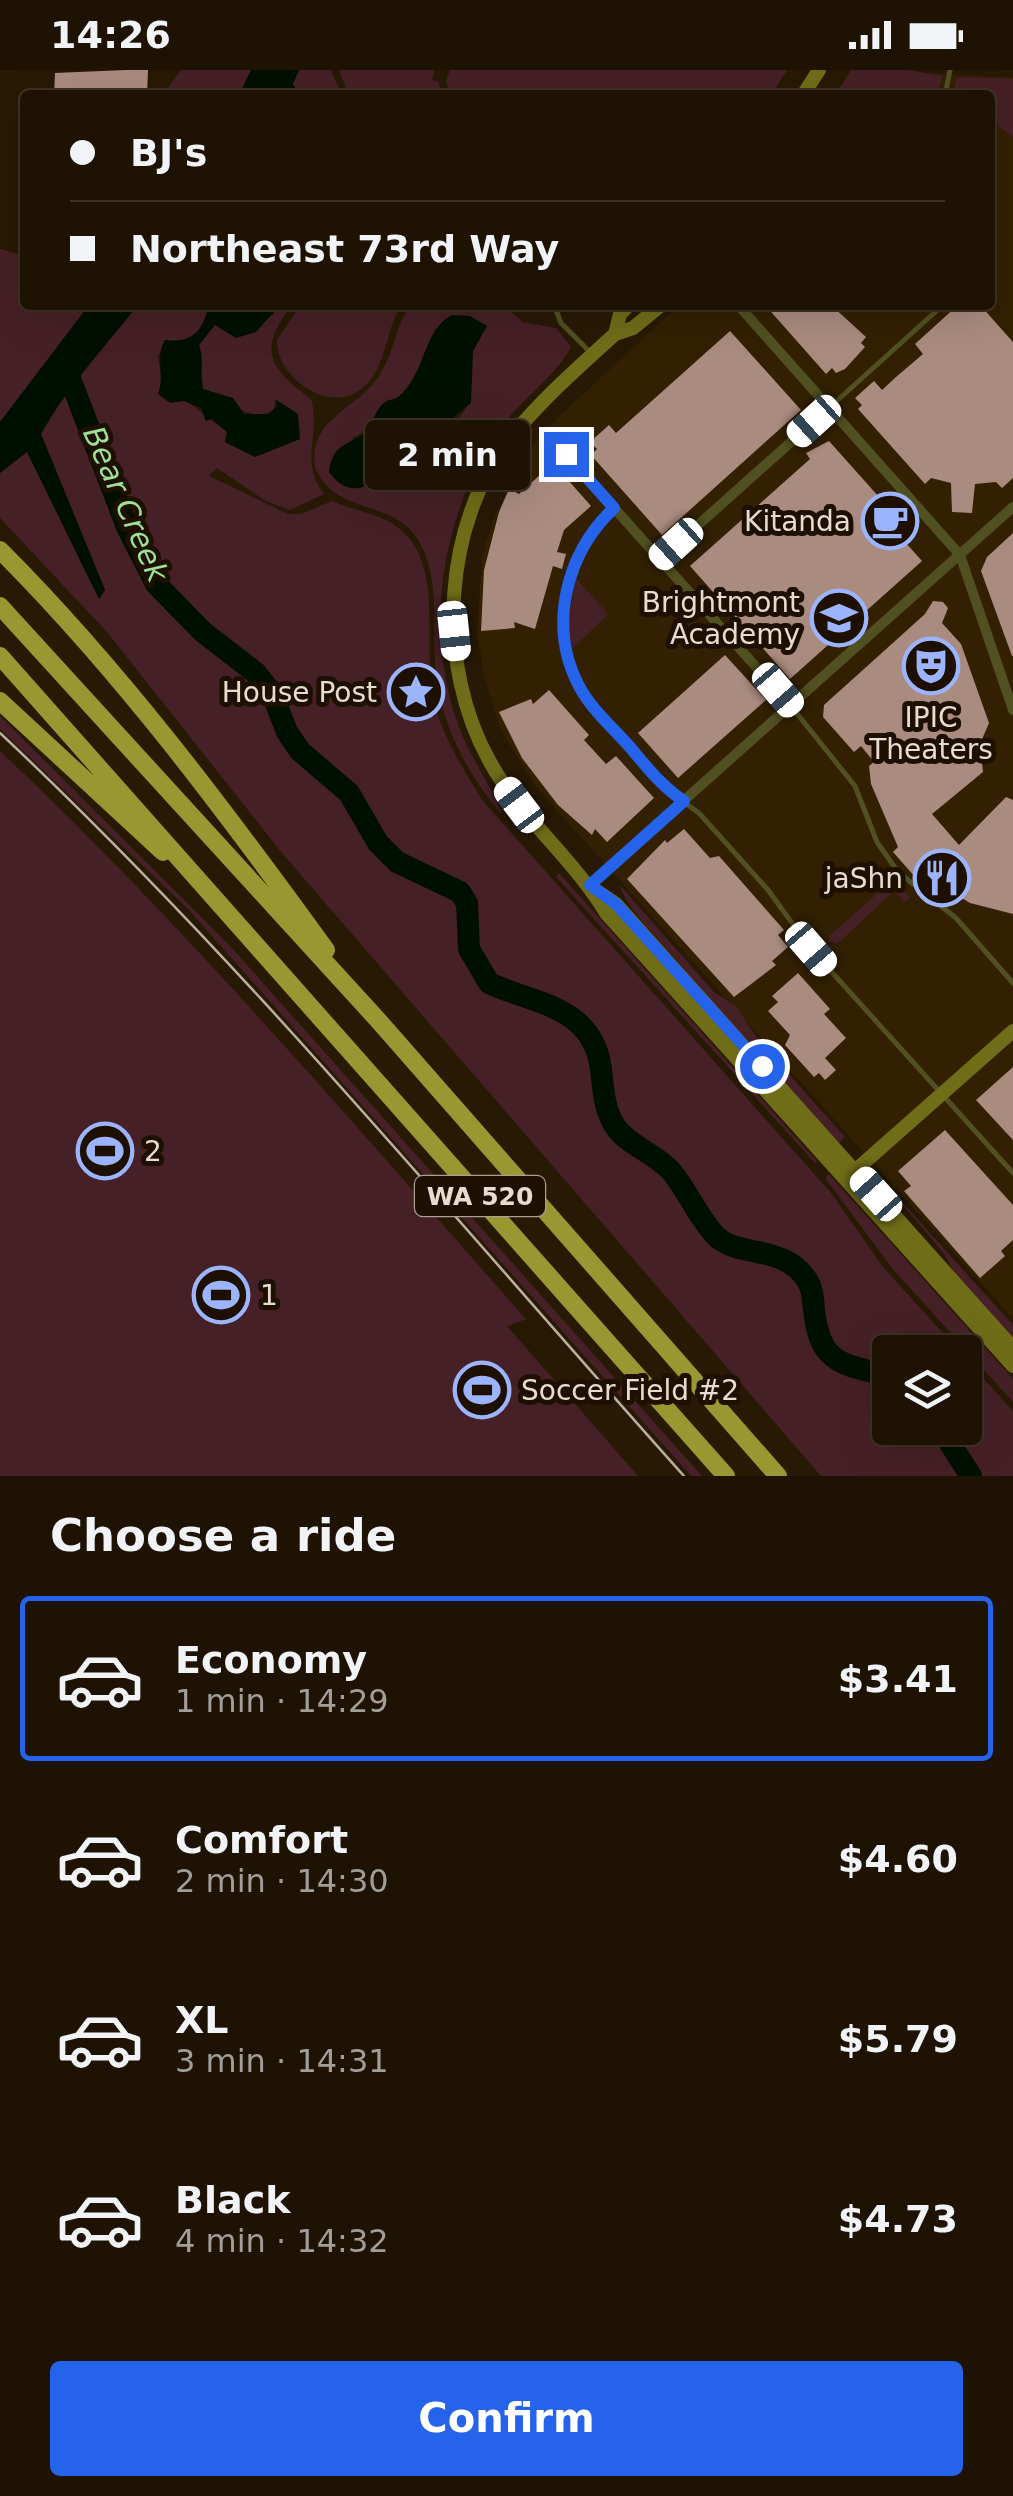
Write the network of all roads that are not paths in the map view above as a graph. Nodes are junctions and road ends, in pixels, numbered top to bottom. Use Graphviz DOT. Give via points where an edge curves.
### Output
graph roads {
  1 [pos="556,310"];
  2 [pos="624,310"];
  3 [pos="655,310"];
  4 [pos="742,310"];
  5 [pos="937,310"];
  6 [pos="615,334"];
  7 [pos="592,354"];
  8 [pos="829,408"];
  9 [pos="566,454"];
  10 [pos="1013,507"];
  11 [pos="614,508"];
  12 [pos="0,550"];
  13 [pos="960,555"];
  14 [pos="660,559"];
  15 [pos="0,606"];
  16 [pos="0,656"];
  17 [pos="0,701"];
  18 [pos="791,706"];
  19 [pos="1013,710"];
  20 [pos="684,801"];
  21 [pos="590,885"];
  22 [pos="232,918"];
  23 [pos="1013,983"];
  24 [pos="377,1019"];
  25 [pos="1013,1030"];
  26 [pos="940,1096"];
  27 [pos="1013,1174"];
  28 [pos="850,1175"];
  29 [pos="1013,1348"];
  30 [pos="1013,1366"];
  31 [pos="726,1476"];
  32 [pos="778,1476"];
  1 -- 7 [label="lane"];
  2 -- 6 [label="main road"];
  3 -- 6 [label="main road"];
  4 -- 8 [label="street"];
  5 -- 8 [label="lane"];
  6 -- 7 [label="main road"];
  7 -- 21 [label="main road" via="528,417 490,471 467,523 454,631 459,678 488,759 534,824"];
  8 -- 13 [label="street"];
  8 -- 14 [label="street"];
  9 -- 11 [label="street"];
  10 -- 13 [label="street"];
  11 -- 14 [label="street"];
  11 -- 20 [label="lane" via="586,538 564,596 570,666 589,702"];
  12 -- 24 [label="highway" via="54,603 208,792"];
  13 -- 18 [label="street"];
  13 -- 19 [label="street"];
  14 -- 18 [label="street"];
  15 -- 24 [label="highway, WA 520"];
  16 -- 22 [label="highway, WA 520"];
  17 -- 22 [label="highway"];
  18 -- 20 [label="street"];
  18 -- 23 [label="lane" via="855,786 877,842 898,872 956,918"];
  20 -- 21 [label="street"];
  20 -- 26 [label="lane" via="768,890"];
  21 -- 28 [label="main road" via="616,904"];
  22 -- 31 [label="highway, WA 520"];
  24 -- 32 [label="highway, WA 520"];
  25 -- 26 [label="main road"];
  26 -- 27 [label="lane"];
  26 -- 28 [label="main road"];
  28 -- 29 [label="main road"];
  28 -- 30 [label="main road"];
}
